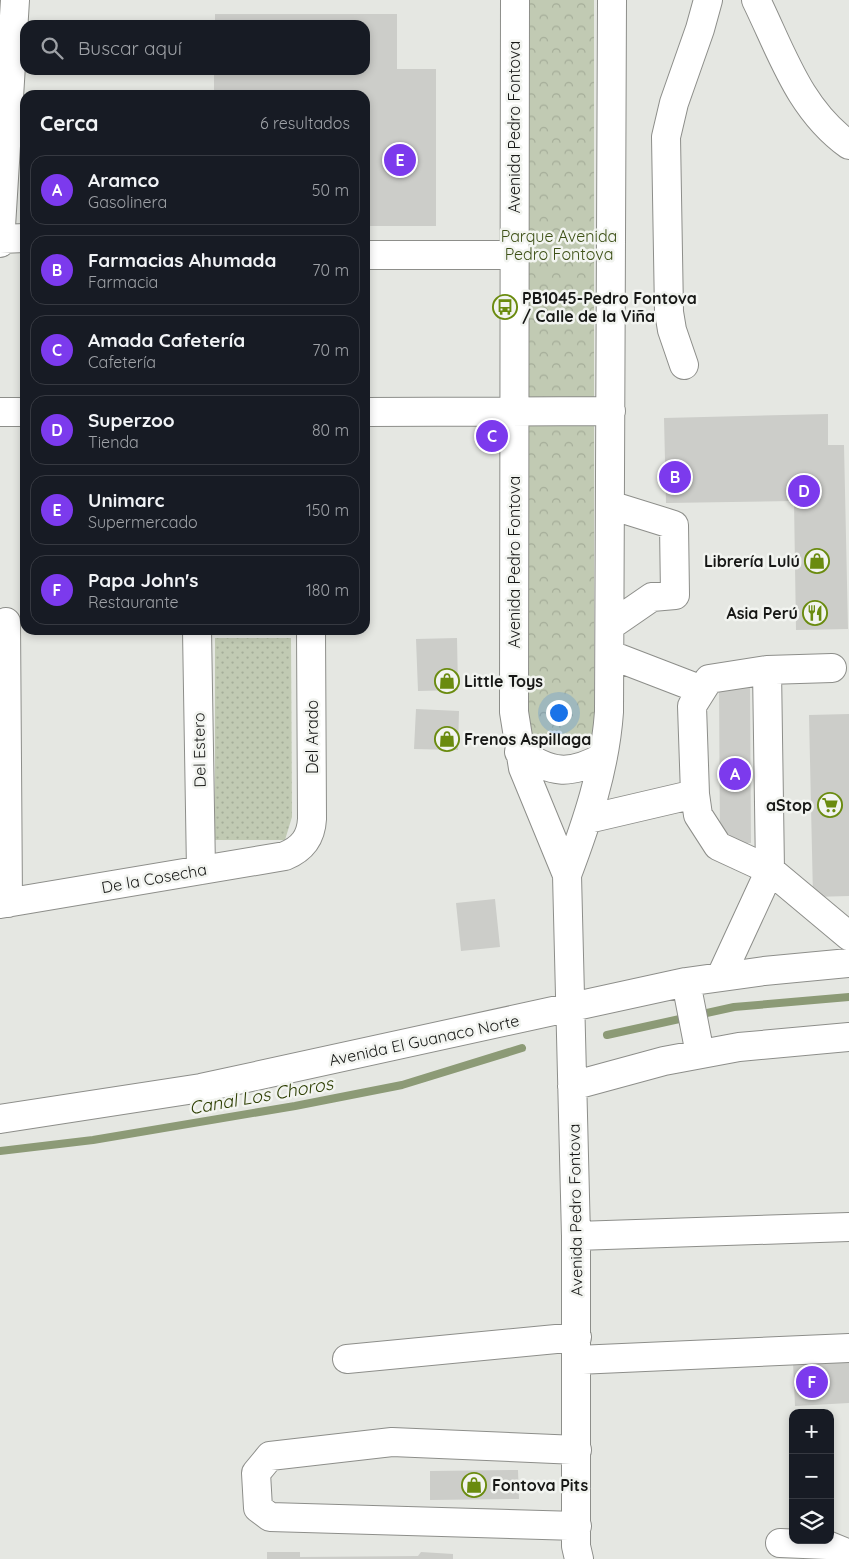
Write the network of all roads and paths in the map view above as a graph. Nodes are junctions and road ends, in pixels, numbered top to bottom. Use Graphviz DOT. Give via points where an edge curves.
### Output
graph roads {
  1 [pos="15,0"];
  2 [pos="515,0"];
  3 [pos="612,0"];
  4 [pos="708,0"];
  5 [pos="756,0"];
  6 [pos="7,51"];
  7 [pos="849,145"];
  8 [pos="20,238"];
  9 [pos="0,239"];
  10 [pos="0,243"];
  11 [pos="370,255"];
  12 [pos="514,255"];
  13 [pos="684,365"];
  14 [pos="611,411"];
  15 [pos="0,412"];
  16 [pos="20,412"];
  17 [pos="370,412"];
  18 [pos="513,412"];
  19 [pos="610,505"];
  20 [pos="10,622"];
  21 [pos="610,626"];
  22 [pos="197,635"];
  23 [pos="311,635"];
  24 [pos="611,655"];
  25 [pos="832,668"];
  26 [pos="767,670"];
  27 [pos="702,690"];
  28 [pos="519,752"];
  29 [pos="603,757"];
  30 [pos="695,794"];
  31 [pos="588,819"];
  32 [pos="304,843"];
  33 [pos="201,870"];
  34 [pos="770,870"];
  35 [pos="567,875"];
  36 [pos="4,903"];
  37 [pos="849,936"];
  38 [pos="849,964"];
  39 [pos="721,976"];
  40 [pos="688,990"];
  41 [pos="570,1008"];
  42 [pos="849,1037"];
  43 [pos="698,1044"];
  44 [pos="572,1086"];
  45 [pos="0,1119"];
  46 [pos="849,1227"];
  47 [pos="576,1236"];
  48 [pos="849,1348"];
  49 [pos="577,1349"];
  50 [pos="347,1359"];
  51 [pos="577,1450"];
  52 [pos="780,1543"];
  53 [pos="576,1547"];
  54 [pos="849,1554"];
  1 -- 6 [label="street"];
  2 -- 12 [label="street, Avenida Pedro Fontova"];
  3 -- 14 [label="street, Avenida Pedro Fontova"];
  4 -- 13 [label="street" via="666,137 668,302 672,330"];
  5 -- 7 [label="street" via="794,83 824,123"];
  6 -- 9 [label="street"];
  8 -- 9 [label="street"];
  9 -- 10 [label="street"];
  11 -- 12 [label="street"];
  12 -- 18 [label="street, Avenida Pedro Fontova"];
  14 -- 18 [label="street"];
  14 -- 19 [label="street, Avenida Pedro Fontova"];
  15 -- 16 [label="street"];
  17 -- 18 [label="street"];
  18 -- 28 [label="street, Avenida Pedro Fontova" via="514,712"];
  19 -- 21 [label="street, Avenida Pedro Fontova"];
  19 -- 21 [label="street" via="674,525 675,595 652,597"];
  20 -- 36 [label="street"];
  21 -- 24 [label="street, Avenida Pedro Fontova"];
  22 -- 33 [label="street, Del Estero"];
  23 -- 32 [label="street, Del Arado" via="312,828"];
  24 -- 27 [label="street"];
  24 -- 29 [label="street, Avenida Pedro Fontova"];
  25 -- 26 [label="street"];
  26 -- 27 [label="street" via="709,679"];
  26 -- 34 [label="street"];
  27 -- 30 [label="street" via="692,706"];
  28 -- 29 [label="street" via="550,770 587,766"];
  28 -- 35 [label="street, Avenida Pedro Fontova"];
  29 -- 31 [label="street, Avenida Pedro Fontova"];
  30 -- 31 [label="street"];
  30 -- 34 [label="street" via="698,815 718,846"];
  31 -- 35 [label="street, Avenida Pedro Fontova"];
  32 -- 33 [label="street, De la Cosecha" via="285,856"];
  33 -- 36 [label="street, De la Cosecha"];
  34 -- 37 [label="street"];
  34 -- 39 [label="street"];
  35 -- 41 [label="street, Avenida Pedro Fontova"];
  38 -- 39 [label="street, Avenida El Guanaco Norte"];
  39 -- 40 [label="street, Avenida El Guanaco Norte"];
  40 -- 41 [label="street, Avenida El Guanaco Norte"];
  40 -- 43 [label="street"];
  41 -- 44 [label="street, Avenida Pedro Fontova"];
  41 -- 45 [label="street, Avenida El Guanaco Norte" via="201,1088"];
  42 -- 43 [label="street" via="739,1047"];
  43 -- 44 [label="street" via="664,1061"];
  44 -- 47 [label="street, Avenida Pedro Fontova"];
  46 -- 47 [label="street"];
  47 -- 49 [label="street, Avenida Pedro Fontova"];
  48 -- 49 [label="street"];
  49 -- 50 [label="street"];
  49 -- 51 [label="street, Avenida Pedro Fontova"];
  51 -- 53 [label="street, Avenida Pedro Fontova"];
  51 -- 53 [label="street" via="392,1442 270,1456 256,1473 258,1508 270,1517"];
  52 -- 54 [label="street" via="828,1545"];
}
